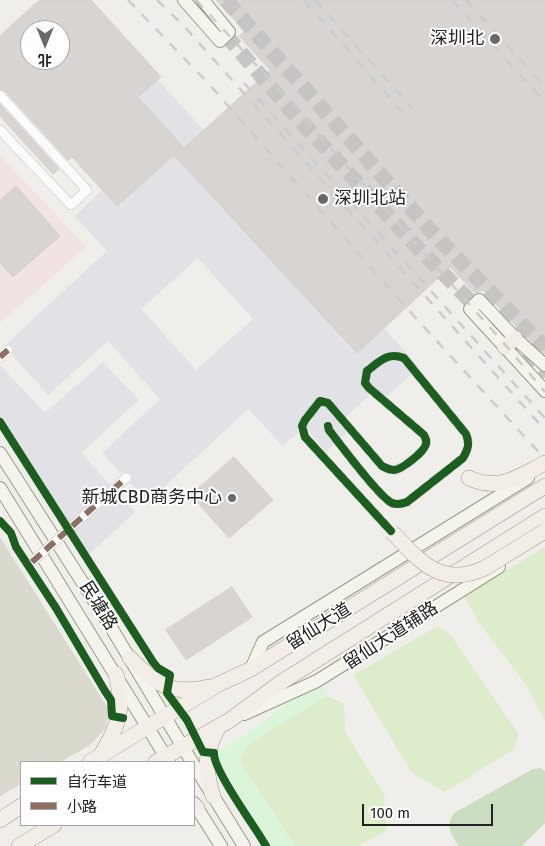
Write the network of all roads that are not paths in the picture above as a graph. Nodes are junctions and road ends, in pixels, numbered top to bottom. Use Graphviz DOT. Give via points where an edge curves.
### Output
graph roads {
  1 [pos="184,0"];
  2 [pos="203,0"];
  3 [pos="0,95"];
  4 [pos="0,130"];
  5 [pos="8,350"];
  6 [pos="0,357"];
  7 [pos="545,365"];
  8 [pos="545,390"];
  9 [pos="0,453"];
  10 [pos="545,463"];
  11 [pos="545,468"];
  12 [pos="126,478"];
  13 [pos="469,478"];
  14 [pos="545,486"];
  15 [pos="0,488"];
  16 [pos="545,516"];
  17 [pos="391,530"];
  18 [pos="545,531"];
  19 [pos="545,538"];
  20 [pos="32,562"];
  21 [pos="109,624"];
  22 [pos="92,635"];
  23 [pos="130,658"];
  24 [pos="251,669"];
  25 [pos="116,674"];
  26 [pos="217,685"];
  27 [pos="164,717"];
  28 [pos="225,723"];
  29 [pos="148,728"];
  30 [pos="182,746"];
  31 [pos="95,759"];
  32 [pos="164,760"];
  33 [pos="191,761"];
  34 [pos="195,767"];
  35 [pos="213,796"];
  36 [pos="195,805"];
  37 [pos="20,807"];
  38 [pos="0,820"];
  39 [pos="52,826"];
  40 [pos="19,846"];
  41 [pos="221,846"];
  42 [pos="244,846"];
  1 -- 2 [label="main road" via="220,41 229,32"];
  3 -- 4 [label="street" via="87,190 71,205"];
  5 -- 6 [label="street"];
  7 -- 8 [label="main road" via="510,342"];
  9 -- 21 [label="main road, 民塘路"];
  10 -- 13 [label="main road" via="501,483 488,484"];
  11 -- 24 [label="main road" via="263,642"];
  12 -- 20 [label="street, bridge"];
  14 -- 24 [label="main road, 留仙大道"];
  15 -- 22 [label="main road, 民塘路"];
  16 -- 28 [label="main road, 留仙大道" via="283,681"];
  17 -- 18 [label="main road, bridge" via="427,566 442,574 458,576 485,568"];
  19 -- 28 [label="main road, 留仙大道辅路" via="335,671"];
  21 -- 22 [label="main road"];
  21 -- 23 [label="main road, 民塘路"];
  22 -- 25 [label="main road, 民塘路"];
  23 -- 26 [label="main road" via="162,686 182,690"];
  23 -- 27 [label="main road, 民塘路"];
  24 -- 26 [label="main road, 留仙大道"];
  25 -- 29 [label="main road, 民塘路"];
  25 -- 31 [label="main road" via="120,712 113,735"];
  26 -- 27 [label="main road, 留仙大道"];
  27 -- 29 [label="main road, 留仙大道"];
  27 -- 30 [label="main road, 民塘路"];
  28 -- 30 [label="main road, 留仙大道"];
  28 -- 35 [label="main road" via="213,736 207,757 207,778"];
  29 -- 31 [label="main road, 留仙大道"];
  29 -- 32 [label="main road, 民塘路"];
  30 -- 32 [label="main road, 留仙大道"];
  30 -- 33 [label="main road, 民塘路"];
  34 -- 35 [label="main road, 民塘路"];
  35 -- 42 [label="main road, 民塘路"];
  36 -- 41 [label="main road"];
  37 -- 38 [label="main road"];
  39 -- 40 [label="main road"];
}
